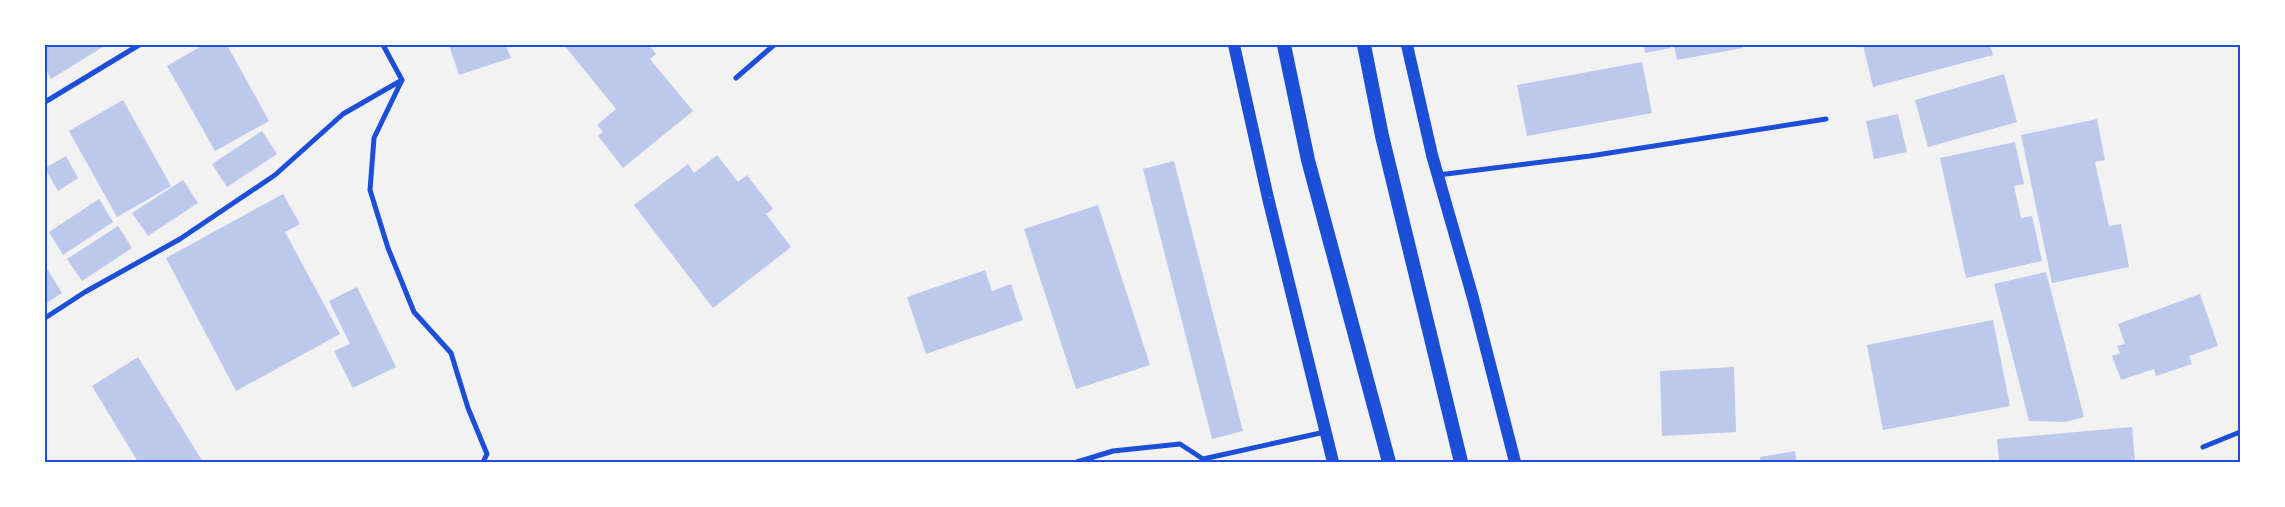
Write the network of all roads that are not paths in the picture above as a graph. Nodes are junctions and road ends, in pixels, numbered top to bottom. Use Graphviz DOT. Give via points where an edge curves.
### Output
graph roads {
  1 [pos="139,45"];
  2 [pos="383,45"];
  3 [pos="774,45"];
  4 [pos="1234,45"];
  5 [pos="1284,45"];
  6 [pos="1364,45"];
  7 [pos="1407,45"];
  8 [pos="736,78"];
  9 [pos="402,80"];
  10 [pos="45,102"];
  11 [pos="1826,119"];
  12 [pos="1438,175"];
  13 [pos="45,318"];
  14 [pos="1325,432"];
  15 [pos="2240,432"];
  16 [pos="2203,447"];
  17 [pos="483,462"];
  18 [pos="1077,462"];
  19 [pos="1333,462"];
  20 [pos="1389,462"];
  21 [pos="1461,462"];
  22 [pos="1515,462"];
  1 -- 10 [label="street"];
  2 -- 9 [label="street"];
  3 -- 8 [label="street"];
  4 -- 14 [label="main road"];
  5 -- 20 [label="highway" via="1308,160"];
  6 -- 21 [label="highway" via="1382,136"];
  7 -- 12 [label="main road"];
  9 -- 13 [label="street" via="343,114 275,175 180,239"];
  9 -- 17 [label="street" via="374,138 370,190 388,248 414,312 451,353 487,454"];
  11 -- 12 [label="street" via="1590,156"];
  12 -- 22 [label="main road"];
  14 -- 18 [label="street" via="1203,460 1180,444 1113,451"];
  14 -- 19 [label="main road"];
  15 -- 16 [label="street"];
}
